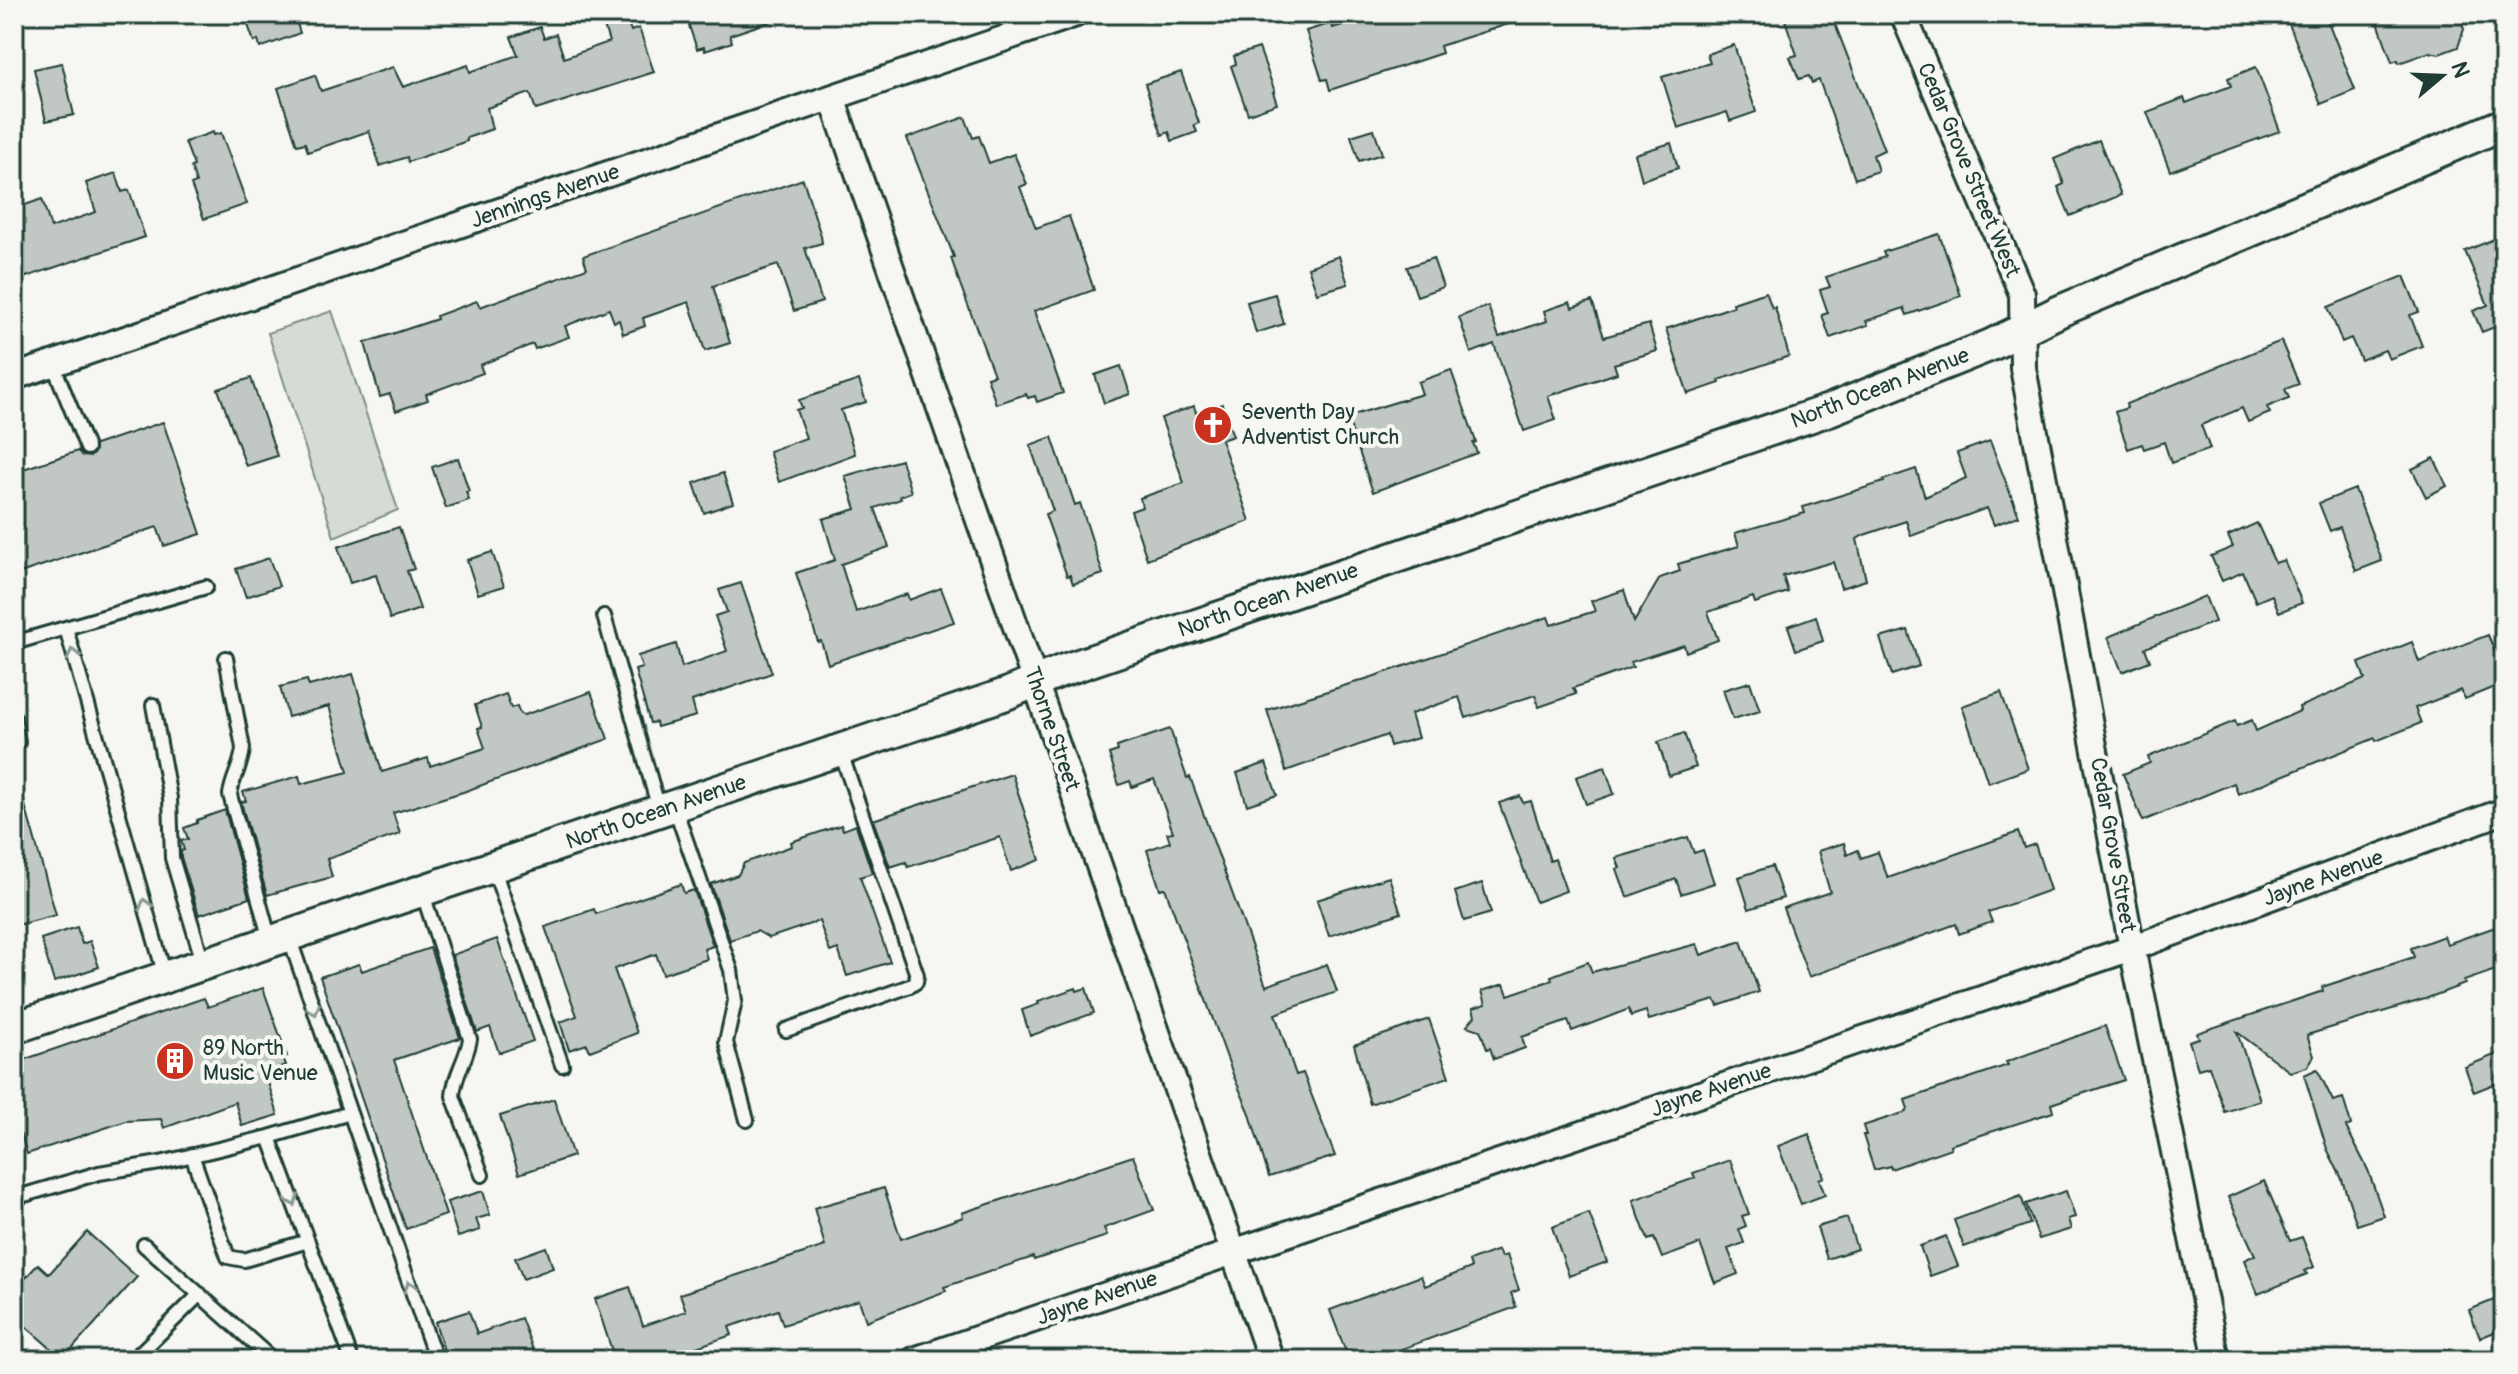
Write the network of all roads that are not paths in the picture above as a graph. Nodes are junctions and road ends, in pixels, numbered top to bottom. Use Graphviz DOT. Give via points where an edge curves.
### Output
graph roads {
  1 [pos="1076,14"];
  2 [pos="1903,14"];
  3 [pos="832,98"];
  4 [pos="2504,124"];
  5 [pos="2024,328"];
  6 [pos="53,364"];
  7 [pos="14,377"];
  8 [pos="87,448"];
  9 [pos="206,587"];
  10 [pos="604,616"];
  11 [pos="66,628"];
  12 [pos="15,640"];
  13 [pos="226,658"];
  14 [pos="1035,681"];
  15 [pos="153,705"];
  16 [pos="14,717"];
  17 [pos="14,743"];
  18 [pos="840,750"];
  19 [pos="667,808"];
  20 [pos="2504,811"];
  21 [pos="493,867"];
  22 [pos="422,891"];
  23 [pos="280,940"];
  24 [pos="2132,948"];
  25 [pos="204,965"];
  26 [pos="166,979"];
  27 [pos="14,1028"];
  28 [pos="786,1030"];
  29 [pos="562,1065"];
  30 [pos="350,1113"];
  31 [pos="747,1120"];
  32 [pos="269,1137"];
  33 [pos="192,1155"];
  34 [pos="482,1175"];
  35 [pos="14,1198"];
  36 [pos="308,1241"];
  37 [pos="144,1245"];
  38 [pos="1233,1252"];
  39 [pos="200,1294"];
  40 [pos="133,1360"];
  41 [pos="273,1360"];
  42 [pos="352,1360"];
  43 [pos="436,1360"];
  44 [pos="914,1360"];
  45 [pos="1271,1360"];
  46 [pos="2217,1360"];
  1 -- 3 [label="street, Jennings Avenue"];
  2 -- 5 [label="street, Cedar Grove Street West" via="2022,294"];
  3 -- 6 [label="street, Jennings Avenue"];
  3 -- 14 [label="street, Thorne Street"];
  4 -- 5 [label="street, North Ocean Avenue"];
  5 -- 14 [label="street, North Ocean Avenue" via="1829,410"];
  5 -- 24 [label="street, Cedar Grove Street" via="2023,368"];
  6 -- 7 [label="street, Jennings Avenue"];
  6 -- 8 [label="lane"];
  9 -- 11 [label="lane"];
  10 -- 19 [label="lane"];
  11 -- 12 [label="lane"];
  26 -- 11 [label="lane, one-way"];
  13 -- 23 [label="lane" via="243,748 230,795"];
  14 -- 18 [label="street, North Ocean Avenue"];
  14 -- 38 [label="street, Thorne Street"];
  15 -- 25 [label="lane" via="170,798 172,858"];
  16 -- 17 [label="lane"];
  18 -- 19 [label="street, North Ocean Avenue"];
  18 -- 28 [label="lane" via="916,982"];
  19 -- 21 [label="street, North Ocean Avenue"];
  19 -- 31 [label="lane" via="731,970 735,1001 726,1042"];
  20 -- 24 [label="street, Jayne Avenue"];
  21 -- 22 [label="street, North Ocean Avenue"];
  21 -- 29 [label="lane"];
  22 -- 23 [label="street, North Ocean Avenue"];
  22 -- 34 [label="lane" via="470,1039 453,1096"];
  23 -- 25 [label="street, North Ocean Avenue"];
  23 -- 30 [label="lane, one-way"];
  24 -- 38 [label="street, Jayne Avenue"];
  24 -- 46 [label="street, Cedar Grove Street"];
  25 -- 26 [label="street, North Ocean Avenue"];
  26 -- 27 [label="street, North Ocean Avenue"];
  30 -- 32 [label="lane"];
  43 -- 30 [label="lane, one-way"];
  32 -- 33 [label="lane"];
  32 -- 36 [label="lane, one-way"];
  33 -- 35 [label="lane" via="99,1173"];
  33 -- 36 [label="lane" via="228,1257 244,1260"];
  36 -- 42 [label="lane"];
  37 -- 39 [label="lane"];
  38 -- 44 [label="street, Jayne Avenue"];
  38 -- 45 [label="street, Thorne Street"];
  39 -- 40 [label="lane"];
  39 -- 41 [label="lane"];
}
